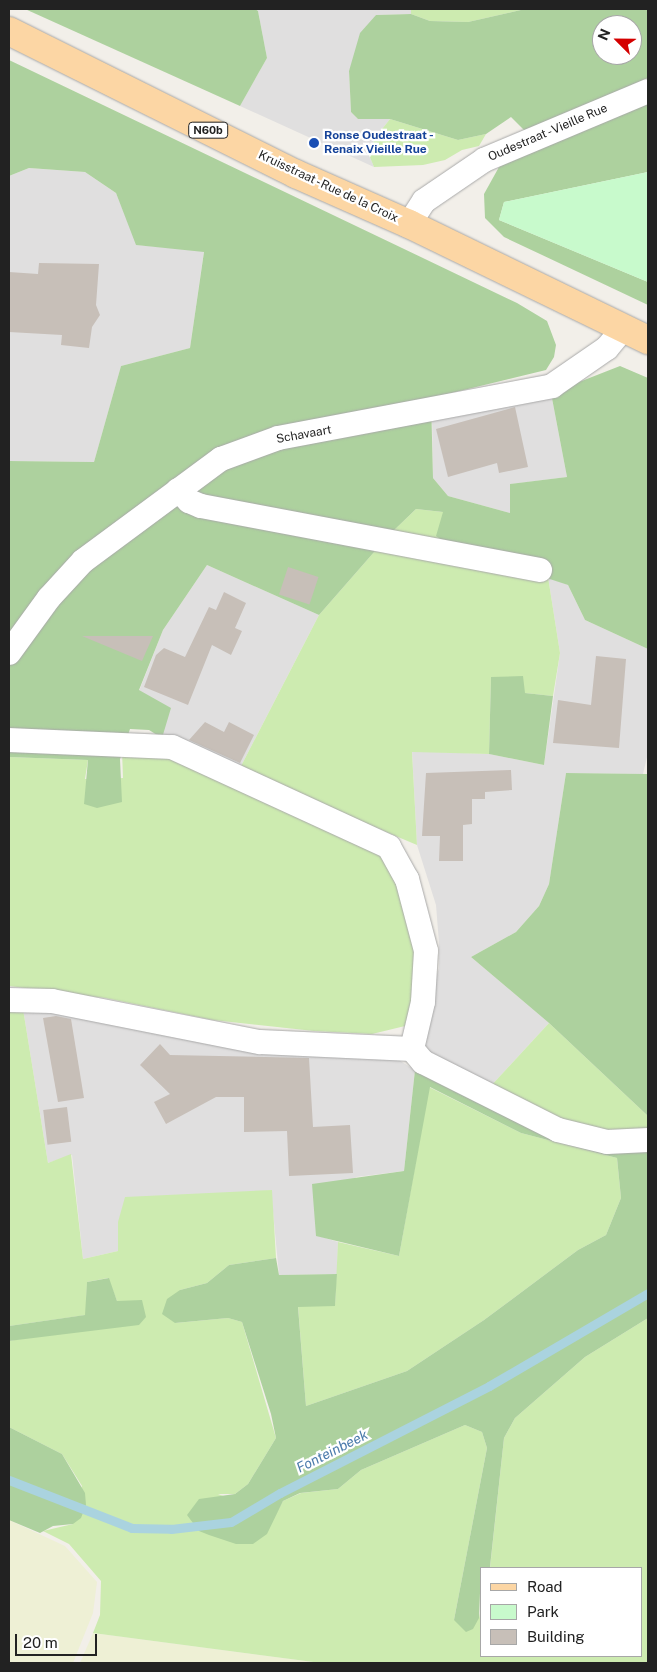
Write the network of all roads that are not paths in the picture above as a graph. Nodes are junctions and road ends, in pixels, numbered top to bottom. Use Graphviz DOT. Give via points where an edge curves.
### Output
graph roads {
  1 [pos="9,31"];
  2 [pos="648,91"];
  3 [pos="409,224"];
  4 [pos="624,328"];
  5 [pos="648,340"];
  6 [pos="178,490"];
  7 [pos="540,570"];
  8 [pos="9,653"];
  9 [pos="9,740"];
  10 [pos="9,1000"];
  11 [pos="412,1049"];
  12 [pos="648,1140"];
  1 -- 3 [label="main road, Kruisstraat - Rue de la Croix / N60b" via="296,174"];
  2 -- 3 [label="street, Oudestraat - Vieille Rue" via="484,160 424,201"];
  3 -- 4 [label="main road, Kruisstraat - Rue de la Croix / N60b"];
  4 -- 5 [label="main road, Kruisstraat - Rue de la Croix / N60b"];
  4 -- 6 [label="street, Schavaart" via="607,348 552,386 278,438 221,459"];
  6 -- 7 [label="street" via="189,501 201,506"];
  6 -- 8 [label="street, Schavaart" via="83,561 48,598"];
  9 -- 11 [label="street" via="172,747 389,847 407,879 426,951 423,1002"];
  10 -- 11 [label="street" via="52,1001 260,1042"];
  11 -- 12 [label="street" via="430,1066 558,1130 607,1142"];
}
